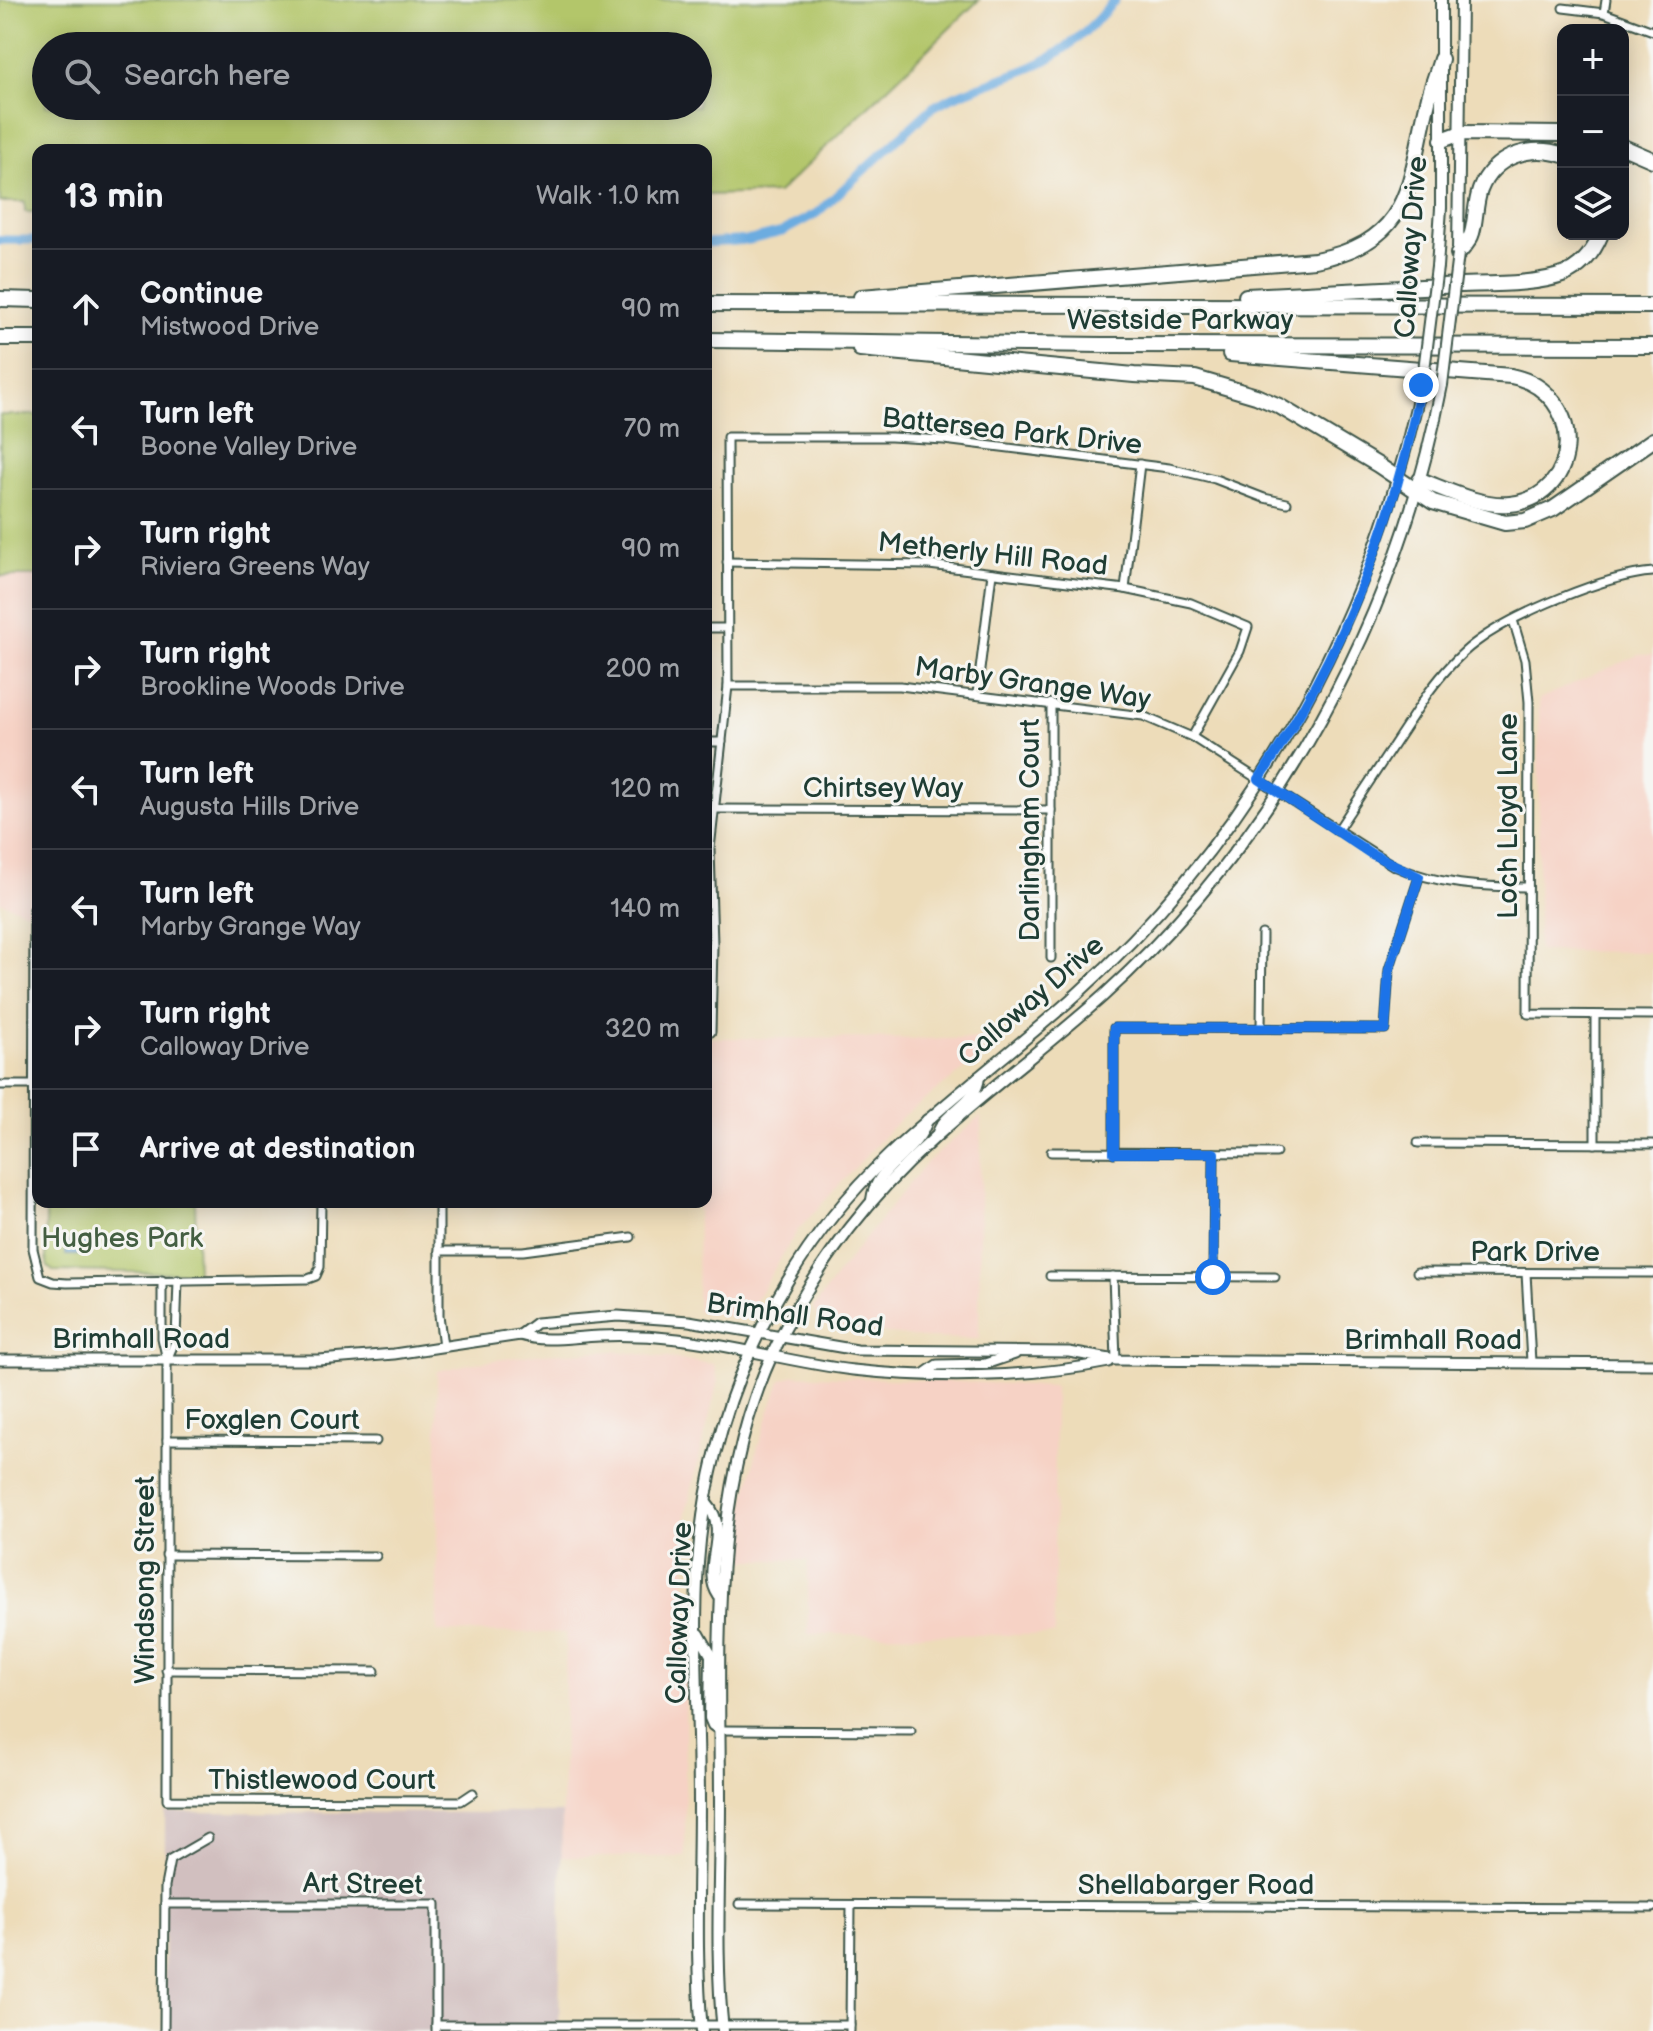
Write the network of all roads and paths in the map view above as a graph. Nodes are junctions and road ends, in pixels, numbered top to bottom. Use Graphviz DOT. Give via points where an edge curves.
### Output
graph roads {
  1 [pos="1441,0"];
  2 [pos="1461,0"];
  3 [pos="1606,0"];
  4 [pos="1563,8"];
  5 [pos="1604,13"];
  6 [pos="1653,31"];
  7 [pos="1441,59"];
  8 [pos="1461,133"];
  9 [pos="1557,134"];
  10 [pos="1442,140"];
  11 [pos="1629,150"];
  12 [pos="1557,154"];
  13 [pos="1653,160"];
  14 [pos="1598,240"];
  15 [pos="1458,254"];
  16 [pos="0,299"];
  17 [pos="32,300"];
  18 [pos="712,304"];
  19 [pos="793,304"];
  20 [pos="1653,306"];
  21 [pos="1083,307"];
  22 [pos="0,338"];
  23 [pos="32,338"];
  24 [pos="712,340"];
  25 [pos="804,340"];
  26 [pos="1102,345"];
  27 [pos="1653,346"];
  28 [pos="1653,440"];
  29 [pos="1140,464"];
  30 [pos="1399,480"];
  31 [pos="1418,487"];
  32 [pos="1287,503"];
  33 [pos="727,562"];
  34 [pos="1653,572"];
  35 [pos="992,573"];
  36 [pos="1125,589"];
  37 [pos="1513,620"];
  38 [pos="712,628"];
  39 [pos="727,628"];
  40 [pos="728,686"];
  41 [pos="977,694"];
  42 [pos="1051,703"];
  43 [pos="1192,737"];
  44 [pos="712,742"];
  45 [pos="722,742"];
  46 [pos="1259,779"];
  47 [pos="1278,794"];
  48 [pos="715,809"];
  49 [pos="1051,810"];
  50 [pos="712,830"];
  51 [pos="1337,831"];
  52 [pos="1419,877"];
  53 [pos="1528,887"];
  54 [pos="712,927"];
  55 [pos="1262,934"];
  56 [pos="712,950"];
  57 [pos="1051,958"];
  58 [pos="1595,1015"];
  59 [pos="1653,1015"];
  60 [pos="1261,1028"];
  61 [pos="979,1077"];
  62 [pos="0,1085"];
  63 [pos="32,1085"];
  64 [pos="927,1120"];
  65 [pos="936,1137"];
  66 [pos="1418,1143"];
  67 [pos="1595,1144"];
  68 [pos="1653,1144"];
  69 [pos="1051,1152"];
  70 [pos="1114,1153"];
  71 [pos="1214,1153"];
  72 [pos="1276,1153"];
  73 [pos="872,1202"];
  74 [pos="34,1208"];
  75 [pos="321,1208"];
  76 [pos="439,1208"];
  77 [pos="631,1237"];
  78 [pos="439,1251"];
  79 [pos="1417,1272"];
  80 [pos="1526,1273"];
  81 [pos="1653,1273"];
  82 [pos="1050,1276"];
  83 [pos="1113,1276"];
  84 [pos="1213,1277"];
  85 [pos="1275,1277"];
  86 [pos="162,1280"];
  87 [pos="178,1280"];
  88 [pos="759,1333"];
  89 [pos="520,1335"];
  90 [pos="783,1336"];
  91 [pos="443,1346"];
  92 [pos="1022,1351"];
  93 [pos="750,1352"];
  94 [pos="772,1356"];
  95 [pos="0,1360"];
  96 [pos="167,1360"];
  97 [pos="1116,1360"];
  98 [pos="1531,1362"];
  99 [pos="1653,1364"];
  100 [pos="924,1374"];
  101 [pos="167,1440"];
  102 [pos="376,1441"];
  103 [pos="706,1503"];
  104 [pos="166,1555"];
  105 [pos="376,1556"];
  106 [pos="720,1597"];
  107 [pos="698,1632"];
  108 [pos="166,1670"];
  109 [pos="375,1671"];
  110 [pos="720,1730"];
  111 [pos="911,1731"];
  112 [pos="473,1793"];
  113 [pos="167,1800"];
  114 [pos="208,1838"];
  115 [pos="165,1904"];
  116 [pos="739,1904"];
  117 [pos="851,1905"];
  118 [pos="1653,1908"];
  119 [pos="722,2027"];
  120 [pos="436,2028"];
  121 [pos="701,2028"];
  122 [pos="850,2028"];
  123 [pos="164,2031"];
  1 -- 7 [label="main road, Calloway Drive"];
  2 -- 8 [label="main road, Calloway Drive"];
  3 -- 5 [label="street"];
  4 -- 5 [label="street"];
  5 -- 6 [label="street"];
  7 -- 10 [label="main road, Calloway Drive"];
  7 -- 19 [label="highway" via="1404,201 1375,236 1343,253 1315,260"];
  8 -- 9 [label="highway"];
  8 -- 10 [label="highway"];
  8 -- 15 [label="main road, Calloway Drive"];
  10 -- 30 [label="main road, Calloway Drive, bridge" via="1437,267 1421,385"];
  11 -- 13 [label="highway"];
  12 -- 15 [label="highway" via="1520,153 1492,171 1480,191 1471,236"];
  14 -- 21 [label="highway" via="1574,269 1543,278"];
  15 -- 31 [label="main road, Calloway Drive, bridge" via="1436,419"];
  16 -- 17 [label="highway"];
  18 -- 19 [label="highway, Westside Parkway"];
  19 -- 21 [label="highway, Westside Parkway"];
  20 -- 21 [label="highway, Westside Parkway"];
  22 -- 23 [label="highway"];
  24 -- 25 [label="highway, Westside Parkway"];
  25 -- 26 [label="highway, Westside Parkway"];
  25 -- 30 [label="highway" via="868,351 1216,382 1279,406"];
  26 -- 27 [label="highway, Westside Parkway"];
  26 -- 31 [label="highway" via="1511,376 1544,390 1560,410 1567,435 1563,462 1550,484 1531,498 1496,504"];
  28 -- 31 [label="highway" via="1553,509 1525,521 1492,522 1433,502"];
  29 -- 32 [label="street, Battersea Park Drive" via="1215,479"];
  29 -- 33 [label="street, Battersea Park Drive" via="917,438 727,437"];
  29 -- 36 [label="street"];
  30 -- 31 [label="highway"];
  30 -- 46 [label="main road, Calloway Drive" via="1340,637"];
  31 -- 47 [label="main road, Calloway Drive" via="1356,650"];
  33 -- 35 [label="street, Metherly Hill Road" via="890,563"];
  33 -- 39 [label="street"];
  34 -- 37 [label="street" via="1616,578"];
  35 -- 36 [label="street, Metherly Hill Road"];
  35 -- 41 [label="street"];
  36 -- 43 [label="street, Metherly Hill Road" via="1191,603 1248,627"];
  37 -- 51 [label="street" via="1474,643 1442,675"];
  37 -- 53 [label="street, Loch Lloyd Lane" via="1528,681"];
  38 -- 39 [label="street"];
  39 -- 40 [label="street"];
  40 -- 41 [label="street, Marby Grange Way" via="900,686"];
  40 -- 45 [label="street"];
  41 -- 42 [label="street, Marby Grange Way"];
  42 -- 43 [label="street, Marby Grange Way" via="1143,716"];
  42 -- 49 [label="street, Darlingham Court"];
  43 -- 46 [label="street, Marby Grange Way"];
  44 -- 45 [label="street"];
  45 -- 48 [label="street"];
  46 -- 47 [label="street, Marby Grange Way"];
  46 -- 61 [label="main road, Calloway Drive" via="1197,866 1134,939"];
  47 -- 51 [label="street, Marby Grange Way"];
  47 -- 65 [label="main road, Calloway Drive" via="1223,868 1141,959"];
  48 -- 49 [label="street, Chirtsey Way"];
  48 -- 50 [label="street"];
  49 -- 57 [label="street, Darlingham Court"];
  51 -- 52 [label="street, Marby Grange Way"];
  52 -- 53 [label="street, Marby Grange Way" via="1460,886"];
  52 -- 60 [label="street" via="1389,970 1385,1029"];
  53 -- 58 [label="street, Loch Lloyd Lane" via="1528,1014"];
  54 -- 56 [label="street"];
  55 -- 60 [label="street"];
  58 -- 59 [label="street"];
  58 -- 67 [label="street"];
  60 -- 70 [label="street" via="1114,1028"];
  61 -- 64 [label="main road, Calloway Drive"];
  61 -- 65 [label="main road" via="976,1091 943,1121"];
  62 -- 63 [label="street"];
  64 -- 73 [label="main road" via="921,1138 875,1185"];
  64 -- 88 [label="main road, Calloway Drive" via="836,1212 792,1273"];
  65 -- 73 [label="main road, Calloway Drive"];
  66 -- 67 [label="street"];
  67 -- 68 [label="street"];
  69 -- 70 [label="street"];
  70 -- 71 [label="street"];
  71 -- 72 [label="street"];
  71 -- 84 [label="street"];
  73 -- 90 [label="main road, Calloway Drive" via="822,1268"];
  74 -- 86 [label="street" via="33,1249 40,1277 67,1283"];
  75 -- 87 [label="street" via="316,1276"];
  76 -- 78 [label="street"];
  77 -- 78 [label="street" via="523,1251"];
  78 -- 91 [label="street"];
  79 -- 80 [label="street, Park Drive"];
  80 -- 81 [label="street, Park Drive"];
  80 -- 98 [label="street"];
  82 -- 83 [label="street"];
  83 -- 84 [label="street"];
  83 -- 97 [label="street"];
  84 -- 85 [label="street"];
  86 -- 87 [label="street"];
  86 -- 96 [label="street, Windsong Street"];
  87 -- 96 [label="street, Windsong Street" via="176,1339"];
  88 -- 89 [label="street, Brimhall Road" via="618,1316 536,1323"];
  88 -- 90 [label="street, Brimhall Road"];
  88 -- 93 [label="main road, Calloway Drive"];
  89 -- 91 [label="street, Brimhall Road"];
  89 -- 93 [label="street, Brimhall Road" via="535,1340 663,1338"];
  90 -- 92 [label="street, Brimhall Road" via="857,1350"];
  90 -- 94 [label="main road, Calloway Drive"];
  91 -- 96 [label="street, Brimhall Road" via="319,1360"];
  92 -- 97 [label="street, Brimhall Road"];
  92 -- 100 [label="street" via="985,1364 937,1365"];
  93 -- 94 [label="street, Brimhall Road"];
  93 -- 103 [label="main road, Calloway Drive" via="721,1434"];
  94 -- 100 [label="street, Brimhall Road"];
  94 -- 106 [label="main road, Calloway Drive" via="744,1436 730,1498"];
  95 -- 96 [label="street, Brimhall Road"];
  96 -- 101 [label="street, Windsong Street"];
  97 -- 98 [label="street, Brimhall Road"];
  97 -- 100 [label="street, Brimhall Road" via="1071,1370"];
  98 -- 99 [label="street, Brimhall Road"];
  101 -- 102 [label="street, Foxglen Court"];
  101 -- 104 [label="street, Windsong Street"];
  103 -- 106 [label="main road" via="718,1520 712,1586"];
  103 -- 107 [label="main road, Calloway Drive" via="698,1562"];
  104 -- 105 [label="street"];
  104 -- 108 [label="street, Windsong Street"];
  106 -- 110 [label="main road, Calloway Drive"];
  107 -- 110 [label="main road" via="711,1655 710,1718"];
  107 -- 121 [label="main road, Calloway Drive"];
  108 -- 109 [label="street"];
  108 -- 113 [label="street, Windsong Street"];
  110 -- 111 [label="street"];
  110 -- 119 [label="main road, Calloway Drive"];
  112 -- 113 [label="street, Thistlewood Court" via="461,1801"];
  114 -- 115 [label="street" via="170,1860"];
  115 -- 120 [label="street, Art Street" via="436,1904"];
  115 -- 123 [label="street"];
  116 -- 117 [label="street, Shellabarger Road"];
  117 -- 118 [label="street, Shellabarger Road"];
  117 -- 122 [label="street"];
  119 -- 121 [label="street"];
  119 -- 122 [label="street"];
  120 -- 121 [label="street"];
}
